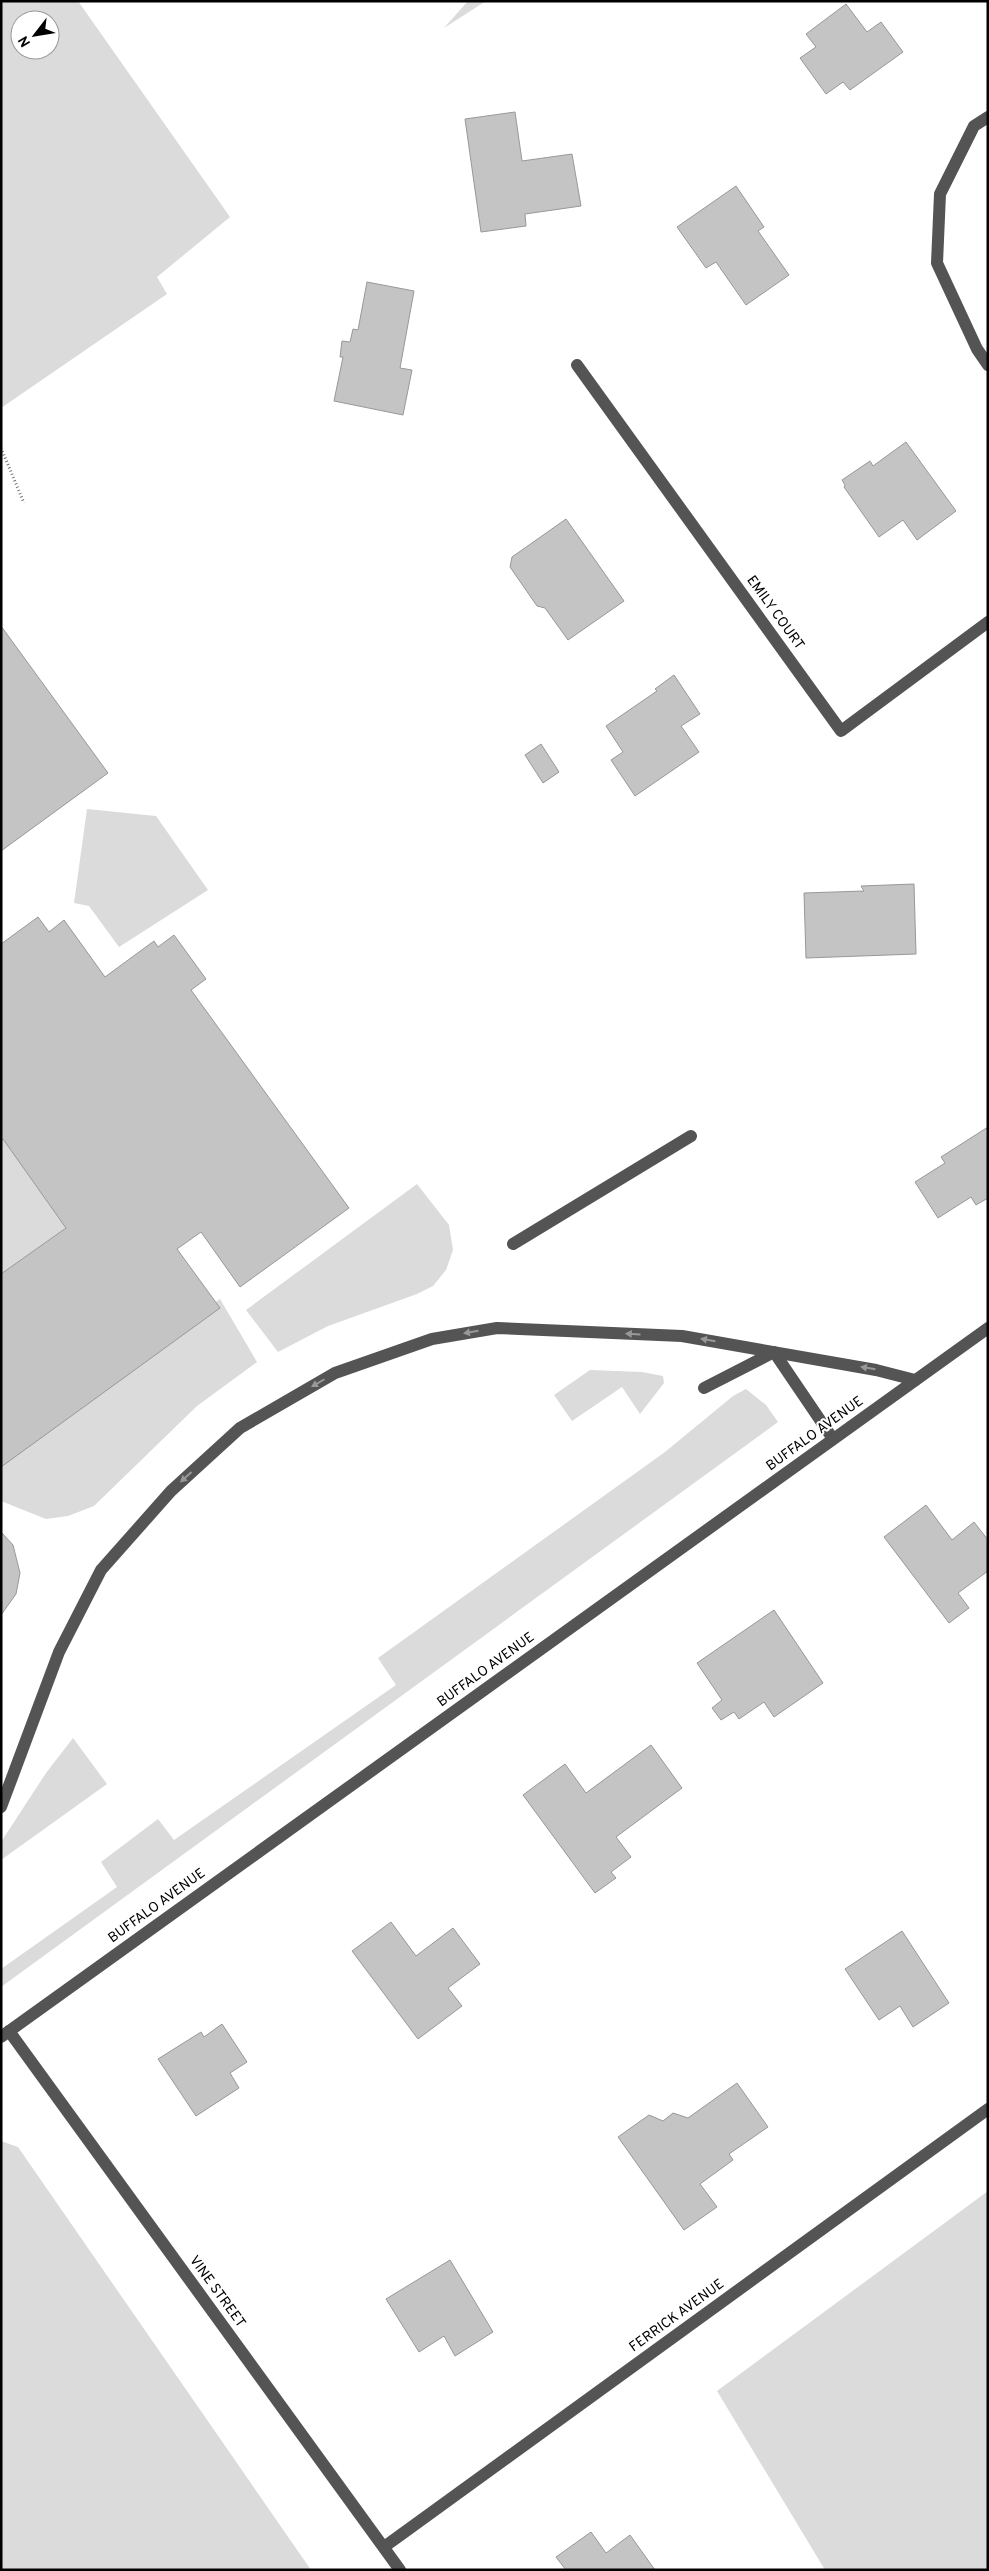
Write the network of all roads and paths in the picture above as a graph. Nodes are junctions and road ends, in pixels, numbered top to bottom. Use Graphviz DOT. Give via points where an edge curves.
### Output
graph roads {
  1 [pos="988,117"];
  2 [pos="577,365"];
  3 [pos="988,365"];
  4 [pos="1,448"];
  5 [pos="24,504"];
  6 [pos="988,622"];
  7 [pos="691,1136"];
  8 [pos="513,1244"];
  9 [pos="988,1328"];
  10 [pos="774,1352"];
  11 [pos="915,1380"];
  12 [pos="704,1388"];
  13 [pos="833,1439"];
  14 [pos="1,1807"];
  15 [pos="5,2034"];
  16 [pos="988,2109"];
  17 [pos="384,2547"];
  18 [pos="400,2570"];
  1 -- 3 [label="street" via="974,126 940,194 937,263 977,349"];
  2 -- 6 [label="street, EMILY COURT" via="841,731"];
  4 -- 5 [label="path"];
  7 -- 8 [label="street"];
  9 -- 11 [label="street, BUFFALO AVENUE"];
  11 -- 10 [label="street, one-way"];
  10 -- 12 [label="street"];
  10 -- 13 [label="street"];
  10 -- 14 [label="street, one-way" via="682,1336 497,1328 432,1339 335,1373 240,1428 171,1491 101,1570 59,1652"];
  11 -- 13 [label="street, BUFFALO AVENUE"];
  13 -- 15 [label="street, BUFFALO AVENUE"];
  15 -- 17 [label="street, VINE STREET"];
  16 -- 17 [label="street, FERRICK AVENUE"];
  17 -- 18 [label="street, VINE STREET"];
}
